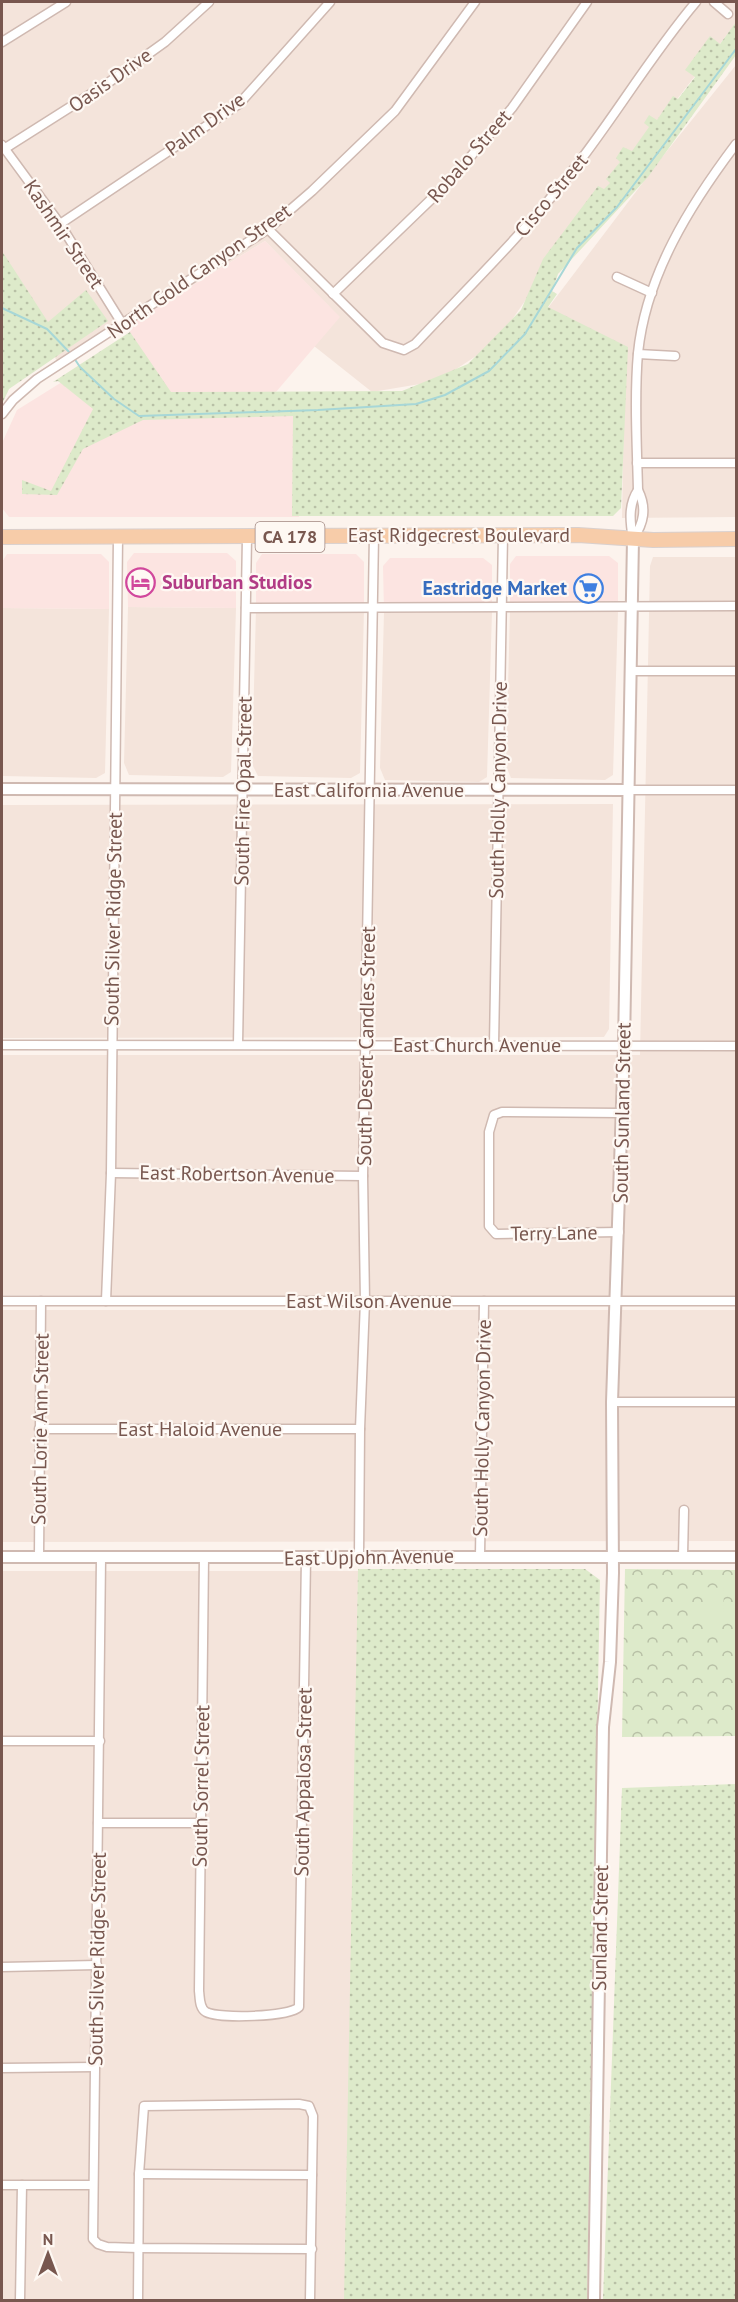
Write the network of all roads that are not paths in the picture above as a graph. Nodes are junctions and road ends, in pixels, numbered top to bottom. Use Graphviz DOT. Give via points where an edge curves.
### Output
graph roads {
  1 [pos="66,2"];
  2 [pos="209,2"];
  3 [pos="330,2"];
  4 [pos="475,2"];
  5 [pos="587,2"];
  6 [pos="696,2"];
  7 [pos="714,2"];
  8 [pos="728,14"];
  9 [pos="2,42"];
  10 [pos="736,144"];
  11 [pos="3,147"];
  12 [pos="60,224"];
  13 [pos="268,229"];
  14 [pos="617,277"];
  15 [pos="652,293"];
  16 [pos="333,294"];
  17 [pos="123,325"];
  18 [pos="638,354"];
  19 [pos="675,356"];
  20 [pos="2,414"];
  21 [pos="638,463"];
  22 [pos="736,463"];
  23 [pos="374,535"];
  24 [pos="503,535"];
  25 [pos="2,537"];
  26 [pos="118,537"];
  27 [pos="247,537"];
  28 [pos="633,539"];
  29 [pos="736,539"];
  30 [pos="633,605"];
  31 [pos="736,606"];
  32 [pos="373,607"];
  33 [pos="246,608"];
  34 [pos="501,608"];
  35 [pos="631,671"];
  36 [pos="736,671"];
  37 [pos="2,789"];
  38 [pos="114,789"];
  39 [pos="244,790"];
  40 [pos="498,790"];
  41 [pos="629,790"];
  42 [pos="736,790"];
  43 [pos="370,791"];
  44 [pos="238,1044"];
  45 [pos="2,1045"];
  46 [pos="111,1045"];
  47 [pos="365,1045"];
  48 [pos="494,1045"];
  49 [pos="624,1045"];
  50 [pos="736,1046"];
  51 [pos="621,1113"];
  52 [pos="111,1173"];
  53 [pos="363,1176"];
  54 [pos="619,1232"];
  55 [pos="2,1301"];
  56 [pos="41,1301"];
  57 [pos="106,1301"];
  58 [pos="365,1301"];
  59 [pos="484,1301"];
  60 [pos="617,1301"];
  61 [pos="736,1301"];
  62 [pos="612,1402"];
  63 [pos="736,1402"];
  64 [pos="39,1429"];
  65 [pos="360,1429"];
  66 [pos="684,1510"];
  67 [pos="480,1556"];
  68 [pos="613,1556"];
  69 [pos="684,1556"];
  70 [pos="2,1557"];
  71 [pos="39,1557"];
  72 [pos="101,1557"];
  73 [pos="204,1557"];
  74 [pos="359,1557"];
  75 [pos="736,1557"];
  76 [pos="306,1558"];
  77 [pos="2,1741"];
  78 [pos="100,1741"];
  79 [pos="98,1823"];
  80 [pos="200,1823"];
  81 [pos="97,1965"];
  82 [pos="2,1967"];
  83 [pos="206,2012"];
  84 [pos="95,2067"];
  85 [pos="2,2068"];
  86 [pos="139,2174"];
  87 [pos="312,2175"];
  88 [pos="2,2185"];
  89 [pos="22,2185"];
  90 [pos="93,2185"];
  91 [pos="138,2248"];
  92 [pos="312,2249"];
  93 [pos="20,2301"];
  94 [pos="138,2301"];
  95 [pos="310,2301"];
  96 [pos="594,2301"];
  1 -- 9 [label="street"];
  2 -- 11 [label="street, Oasis Drive" via="165,42 105,85"];
  3 -- 12 [label="street, Palm Drive" via="239,104"];
  4 -- 13 [label="street, North Gold Canyon Street" via="395,111"];
  5 -- 16 [label="street, Robalo Street" via="512,108 448,183"];
  6 -- 16 [label="street, Cisco Street" via="665,38 600,136 558,190 415,344 404,350 396,349 379,339"];
  7 -- 8 [label="street"];
  10 -- 15 [label="street" via="683,222"];
  11 -- 12 [label="street, Kashmir Street"];
  12 -- 17 [label="street, Kashmir Street"];
  13 -- 16 [label="street"];
  13 -- 17 [label="street, North Gold Canyon Street"];
  14 -- 15 [label="street"];
  15 -- 18 [label="street"];
  17 -- 20 [label="street, North Gold Canyon Street" via="37,379"];
  18 -- 19 [label="street"];
  18 -- 21 [label="street"];
  21 -- 22 [label="street"];
  21 -- 28 [label="street" via="642,525"];
  23 -- 24 [label="main road, East Ridgecrest Boulevard / CA 178"];
  23 -- 27 [label="main road, East Ridgecrest Boulevard / CA 178"];
  23 -- 32 [label="street, South Desert Candles Street"];
  24 -- 28 [label="main road, East Ridgecrest Boulevard / CA 178"];
  24 -- 34 [label="street, South Holly Canyon Drive"];
  25 -- 26 [label="main road, East Ridgecrest Boulevard / CA 178"];
  26 -- 27 [label="main road, East Ridgecrest Boulevard / CA 178"];
  26 -- 38 [label="street, South Silver Ridge Street"];
  27 -- 33 [label="street, South Fire Opal Street"];
  28 -- 29 [label="main road, East Ridgecrest Boulevard / CA 178"];
  28 -- 30 [label="street"];
  30 -- 31 [label="street"];
  30 -- 34 [label="street"];
  30 -- 35 [label="street"];
  32 -- 33 [label="street"];
  32 -- 34 [label="street"];
  32 -- 43 [label="street, South Desert Candles Street"];
  33 -- 39 [label="street, South Fire Opal Street"];
  34 -- 40 [label="street, South Holly Canyon Drive"];
  35 -- 36 [label="street"];
  35 -- 41 [label="street, South Sunland Street"];
  37 -- 38 [label="street, East California Avenue"];
  38 -- 39 [label="street, East California Avenue"];
  38 -- 46 [label="street, South Silver Ridge Street"];
  39 -- 43 [label="street, East California Avenue"];
  39 -- 44 [label="street, South Fire Opal Street"];
  40 -- 41 [label="street, East California Avenue"];
  40 -- 43 [label="street, East California Avenue"];
  40 -- 48 [label="street, South Holly Canyon Drive"];
  41 -- 42 [label="street, East California Avenue"];
  41 -- 49 [label="street, South Sunland Street"];
  43 -- 47 [label="street, South Desert Candles Street"];
  44 -- 46 [label="street, East Church Avenue"];
  44 -- 47 [label="street, East Church Avenue"];
  45 -- 46 [label="street, East Church Avenue"];
  46 -- 52 [label="street, South Silver Ridge Street"];
  47 -- 48 [label="street, East Church Avenue"];
  47 -- 53 [label="street, South Desert Candles Street"];
  48 -- 49 [label="street, East Church Avenue"];
  49 -- 50 [label="street, East Church Avenue"];
  49 -- 51 [label="street, South Sunland Street"];
  51 -- 54 [label="street, South Sunland Street"];
  51 -- 54 [label="street, Terry Lane" via="502,1112 494,1115 489,1131 491,1229 496,1234"];
  52 -- 53 [label="street, East Robertson Avenue"];
  52 -- 57 [label="street, South Silver Ridge Street"];
  53 -- 58 [label="street, South Desert Candles Street"];
  54 -- 60 [label="street, South Sunland Street"];
  55 -- 56 [label="street, East Wilson Avenue"];
  56 -- 57 [label="street, East Wilson Avenue"];
  56 -- 64 [label="street, South Lorie Ann Street"];
  57 -- 58 [label="street, East Wilson Avenue"];
  58 -- 59 [label="street, East Wilson Avenue"];
  58 -- 65 [label="street, South Desert Candles Street"];
  59 -- 60 [label="street, East Wilson Avenue"];
  59 -- 67 [label="street, South Holly Canyon Drive"];
  60 -- 61 [label="street, East Wilson Avenue"];
  60 -- 62 [label="street, South Sunland Street"];
  62 -- 63 [label="street"];
  62 -- 68 [label="street, South Sunland Street"];
  64 -- 65 [label="street, East Haloid Avenue"];
  64 -- 71 [label="street, South Lorie Ann Street"];
  65 -- 74 [label="street, South Desert Candles Street"];
  66 -- 69 [label="street"];
  67 -- 68 [label="street, East Upjohn Avenue"];
  67 -- 74 [label="street, East Upjohn Avenue"];
  68 -- 69 [label="street, East Upjohn Avenue"];
  68 -- 96 [label="street, Sunland Street" via="610,1662 603,1727"];
  69 -- 75 [label="street, East Upjohn Avenue"];
  70 -- 71 [label="street, East Upjohn Avenue"];
  71 -- 72 [label="street, East Upjohn Avenue"];
  72 -- 73 [label="street, East Upjohn Avenue"];
  72 -- 78 [label="street, South Silver Ridge Street"];
  73 -- 76 [label="street, East Upjohn Avenue"];
  73 -- 80 [label="street, South Sorrel Street"];
  74 -- 76 [label="street, East Upjohn Avenue"];
  76 -- 83 [label="street, South Appalosa Street" via="299,2007 285,2014"];
  77 -- 78 [label="street"];
  78 -- 79 [label="street, South Silver Ridge Street"];
  79 -- 80 [label="street"];
  79 -- 81 [label="street, South Silver Ridge Street"];
  80 -- 83 [label="street, South Sorrel Street" via="198,1991"];
  81 -- 82 [label="street"];
  81 -- 84 [label="street, South Silver Ridge Street"];
  84 -- 85 [label="street"];
  84 -- 90 [label="street, South Silver Ridge Street"];
  86 -- 87 [label="street"];
  86 -- 87 [label="street" via="144,2106 299,2103 312,2111"];
  86 -- 91 [label="street"];
  87 -- 92 [label="street"];
  88 -- 89 [label="street"];
  89 -- 90 [label="street"];
  89 -- 93 [label="street"];
  90 -- 91 [label="street, South Silver Ridge Street" via="93,2240 107,2247"];
  91 -- 92 [label="street"];
  91 -- 94 [label="street"];
  92 -- 95 [label="street"];
}
